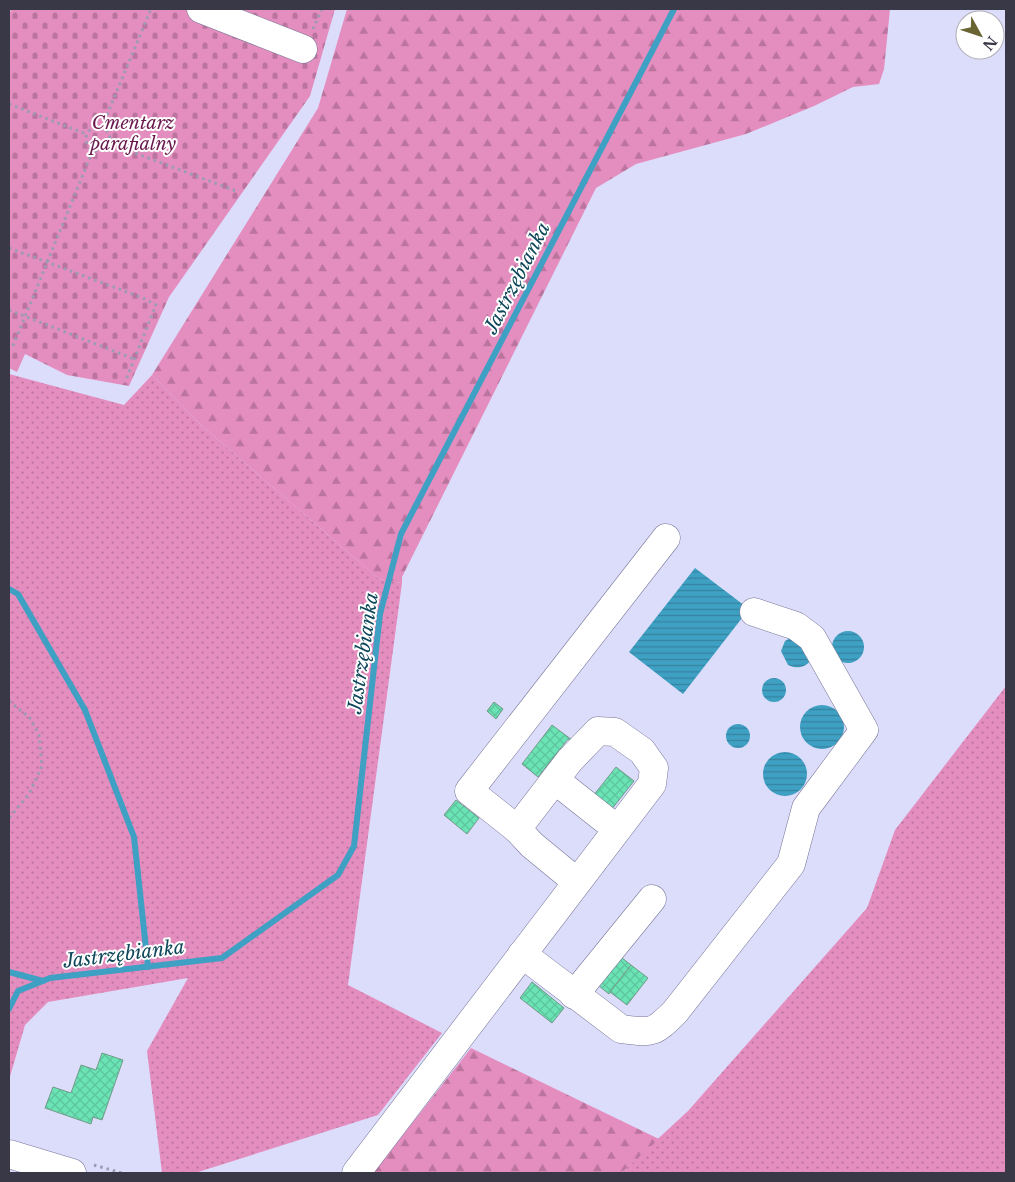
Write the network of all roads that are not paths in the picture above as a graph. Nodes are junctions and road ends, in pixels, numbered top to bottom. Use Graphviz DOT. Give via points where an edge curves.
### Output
graph roads {
  1 [pos="201,9"];
  2 [pos="303,49"];
  3 [pos="666,538"];
  4 [pos="754,612"];
  5 [pos="555,780"];
  6 [pos="518,828"];
  7 [pos="617,829"];
  8 [pos="577,882"];
  9 [pos="652,899"];
  10 [pos="522,954"];
  11 [pos="574,994"];
  12 [pos="9,1154"];
  13 [pos="72,1173"];
  14 [pos="356,1173"];
  1 -- 2 [label="street"];
  3 -- 6 [label="street" via="469,790"];
  4 -- 11 [label="street" via="796,626 812,638 864,730 806,808 790,864 675,1012 657,1030 621,1029"];
  5 -- 6 [label="street"];
  5 -- 7 [label="street"];
  5 -- 7 [label="street" via="598,731 615,732 642,750 654,768 652,784"];
  6 -- 8 [label="street"];
  7 -- 8 [label="street"];
  8 -- 10 [label="street"];
  9 -- 11 [label="street"];
  10 -- 11 [label="street"];
  10 -- 14 [label="street"];
  12 -- 13 [label="street"];
}
